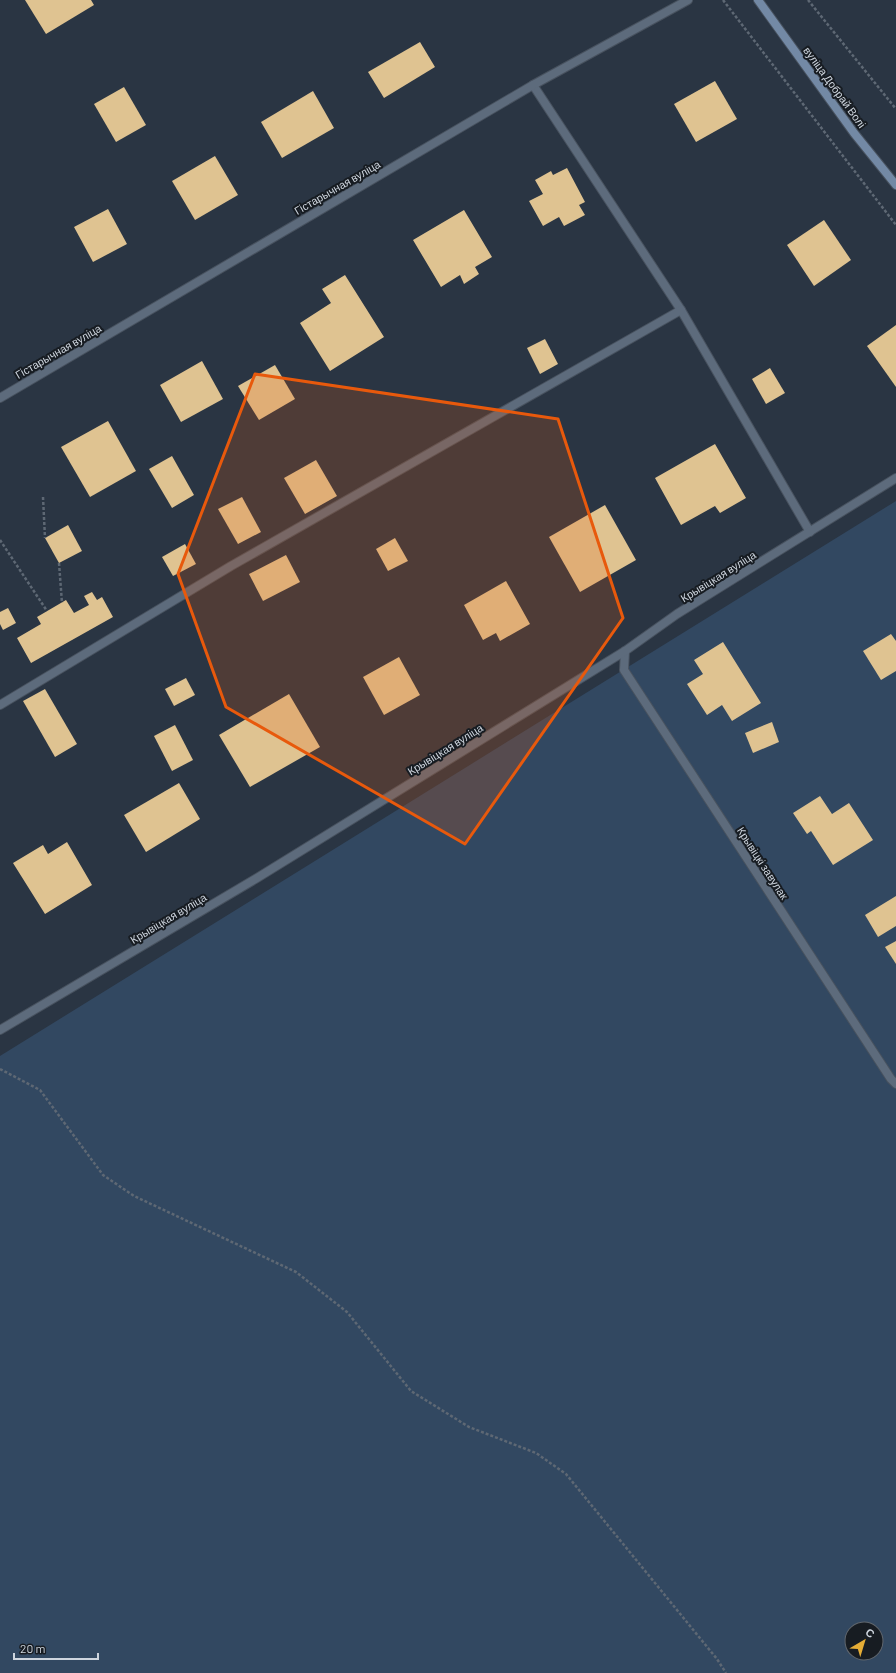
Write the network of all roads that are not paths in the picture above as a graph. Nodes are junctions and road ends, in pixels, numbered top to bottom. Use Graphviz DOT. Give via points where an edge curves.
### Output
graph roads {
  1 [pos="688,0"];
  2 [pos="758,0"];
  3 [pos="533,85"];
  4 [pos="896,185"];
  5 [pos="681,310"];
  6 [pos="0,398"];
  7 [pos="896,478"];
  8 [pos="810,532"];
  9 [pos="625,651"];
  10 [pos="0,705"];
  11 [pos="0,1030"];
  12 [pos="896,1084"];
  1 -- 3 [label="street, Гістарычная вуліца"];
  2 -- 4 [label="street, вуліца Добрай Волі"];
  3 -- 5 [label="street"];
  3 -- 6 [label="street, Гістарычная вуліца"];
  5 -- 8 [label="street"];
  5 -- 10 [label="street" via="231,566"];
  7 -- 8 [label="street, Крывіцкая вуліца"];
  8 -- 9 [label="street, Крывіцкая вуліца" via="677,614"];
  9 -- 11 [label="street, Крывіцкая вуліца" via="257,878"];
  9 -- 12 [label="street, Крывіцкі завулак" via="624,670"];
}
